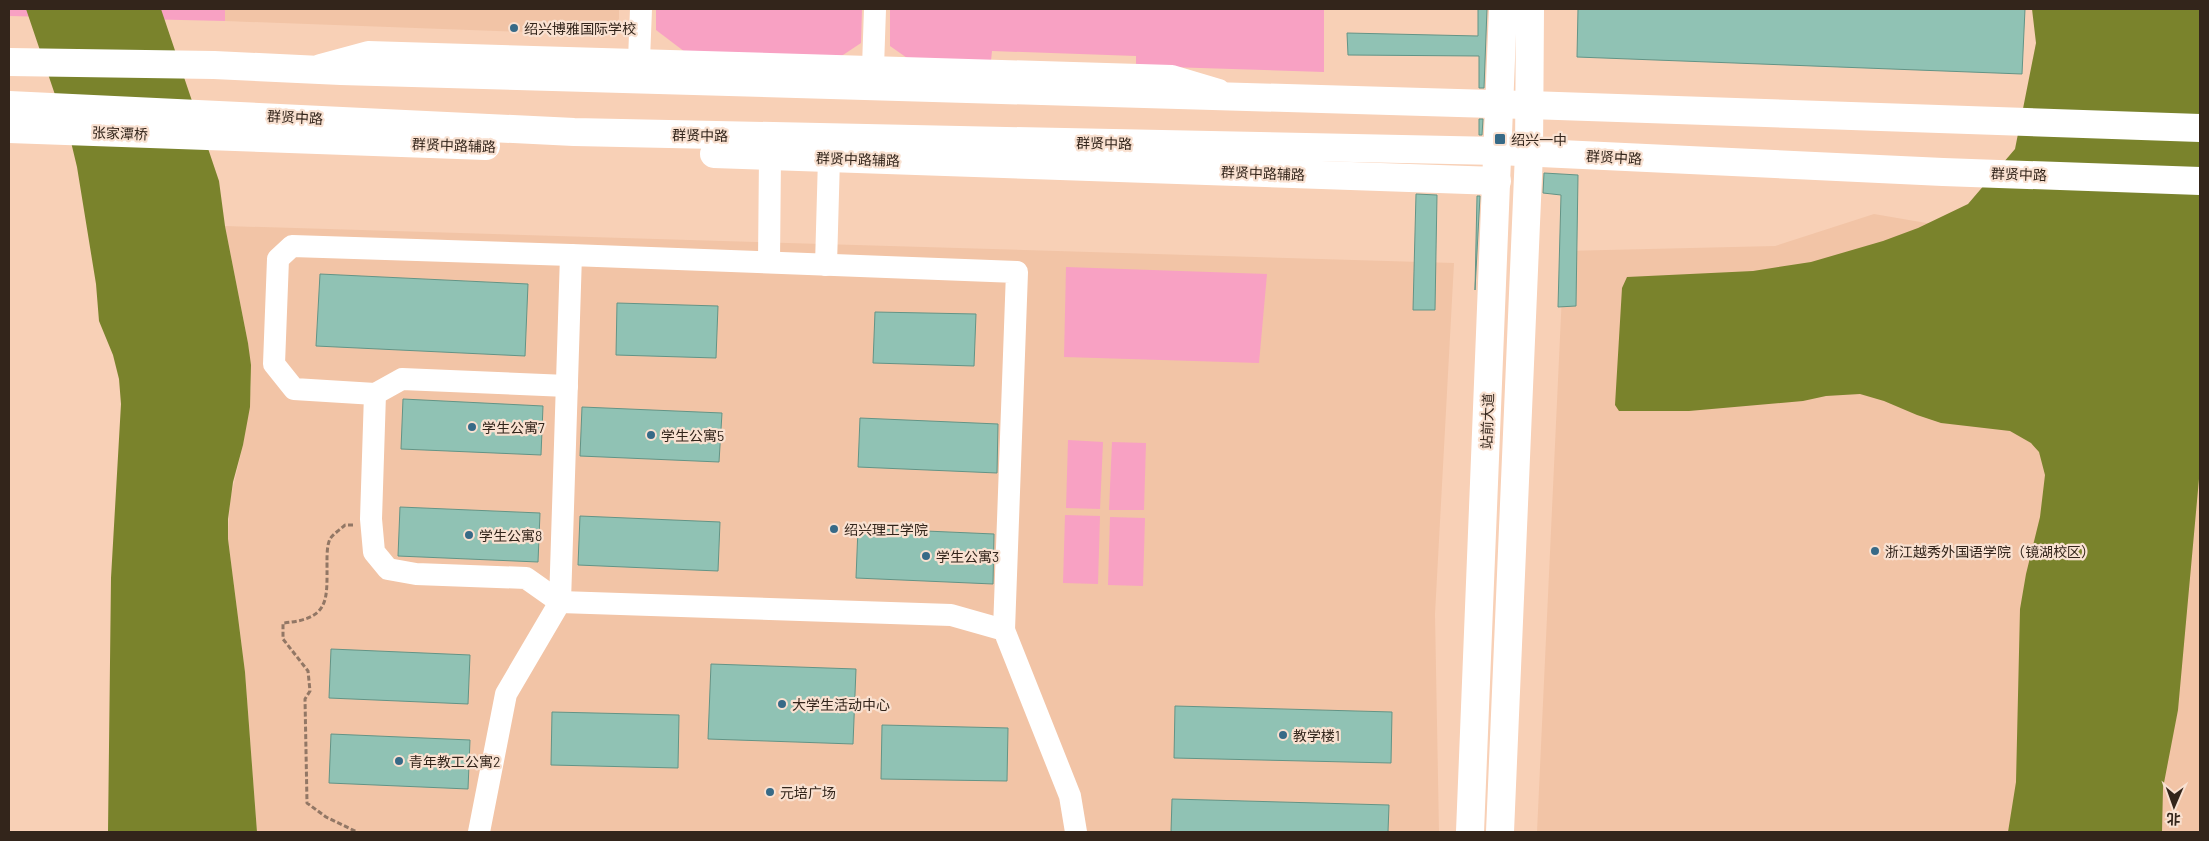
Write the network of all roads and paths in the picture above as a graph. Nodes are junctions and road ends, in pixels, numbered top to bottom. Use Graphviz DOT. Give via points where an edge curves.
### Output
graph roads {
  1 [pos="640,9"];
  2 [pos="875,9"];
  3 [pos="1503,9"];
  4 [pos="1530,9"];
  5 [pos="640,60"];
  6 [pos="14,63"];
  7 [pos="873,67"];
  8 [pos="306,69"];
  9 [pos="1244,98"];
  10 [pos="1529,105"];
  11 [pos="1500,106"];
  12 [pos="17,118"];
  13 [pos="223,125"];
  14 [pos="2200,128"];
  15 [pos="1498,151"];
  16 [pos="1529,153"];
  17 [pos="770,156"];
  18 [pos="829,158"];
  19 [pos="1497,181"];
  20 [pos="2200,181"];
  21 [pos="571,255"];
  22 [pos="769,262"];
  23 [pos="826,265"];
  24 [pos="566,386"];
  25 [pos="375,394"];
  26 [pos="371,526"];
  27 [pos="560,602"];
  28 [pos="1004,630"];
  29 [pos="358,832"];
  30 [pos="479,832"];
  31 [pos="1076,832"];
  32 [pos="1470,832"];
  33 [pos="1500,832"];
  1 -- 5 [label="street"];
  2 -- 7 [label="street"];
  3 -- 11 [label="main road, 站前大道"];
  4 -- 10 [label="main road"];
  5 -- 7 [label="street"];
  5 -- 8 [label="street" via="368,52"];
  6 -- 8 [label="main road"];
  7 -- 9 [label="street" via="1172,76"];
  8 -- 9 [label="main road"];
  9 -- 11 [label="main road"];
  10 -- 11 [label="main road"];
  10 -- 14 [label="main road"];
  10 -- 16 [label="main road"];
  11 -- 15 [label="main road, 站前大道"];
  12 -- 13 [label="main road, 群贤中路"];
  13 -- 15 [label="main road, 群贤中路"];
  13 -- 17 [label="main road, 群贤中路辅路"];
  15 -- 16 [label="main road, 群贤中路"];
  15 -- 19 [label="main road, 站前大道"];
  16 -- 20 [label="main road, 群贤中路"];
  16 -- 33 [label="main road"];
  17 -- 18 [label="main road, 群贤中路辅路"];
  17 -- 22 [label="street"];
  18 -- 19 [label="main road, 群贤中路辅路"];
  18 -- 23 [label="street"];
  19 -- 32 [label="main road, 站前大道"];
  21 -- 22 [label="street"];
  21 -- 24 [label="street"];
  21 -- 25 [label="street" via="292,246 278,259 274,364 294,390"];
  22 -- 23 [label="street"];
  23 -- 28 [label="street" via="1017,272"];
  24 -- 25 [label="street" via="402,379"];
  24 -- 27 [label="street"];
  25 -- 26 [label="street"];
  26 -- 27 [label="street" via="374,552 388,569 416,574 526,578"];
  26 -- 29 [label="path" via="345,525 330,538 327,598 319,612 301,622 284,623 283,639 308,671 310,691 305,699 307,803 326,817"];
  27 -- 28 [label="street" via="951,615"];
  27 -- 30 [label="street" via="506,694"];
  28 -- 31 [label="street" via="1070,796"];
}
